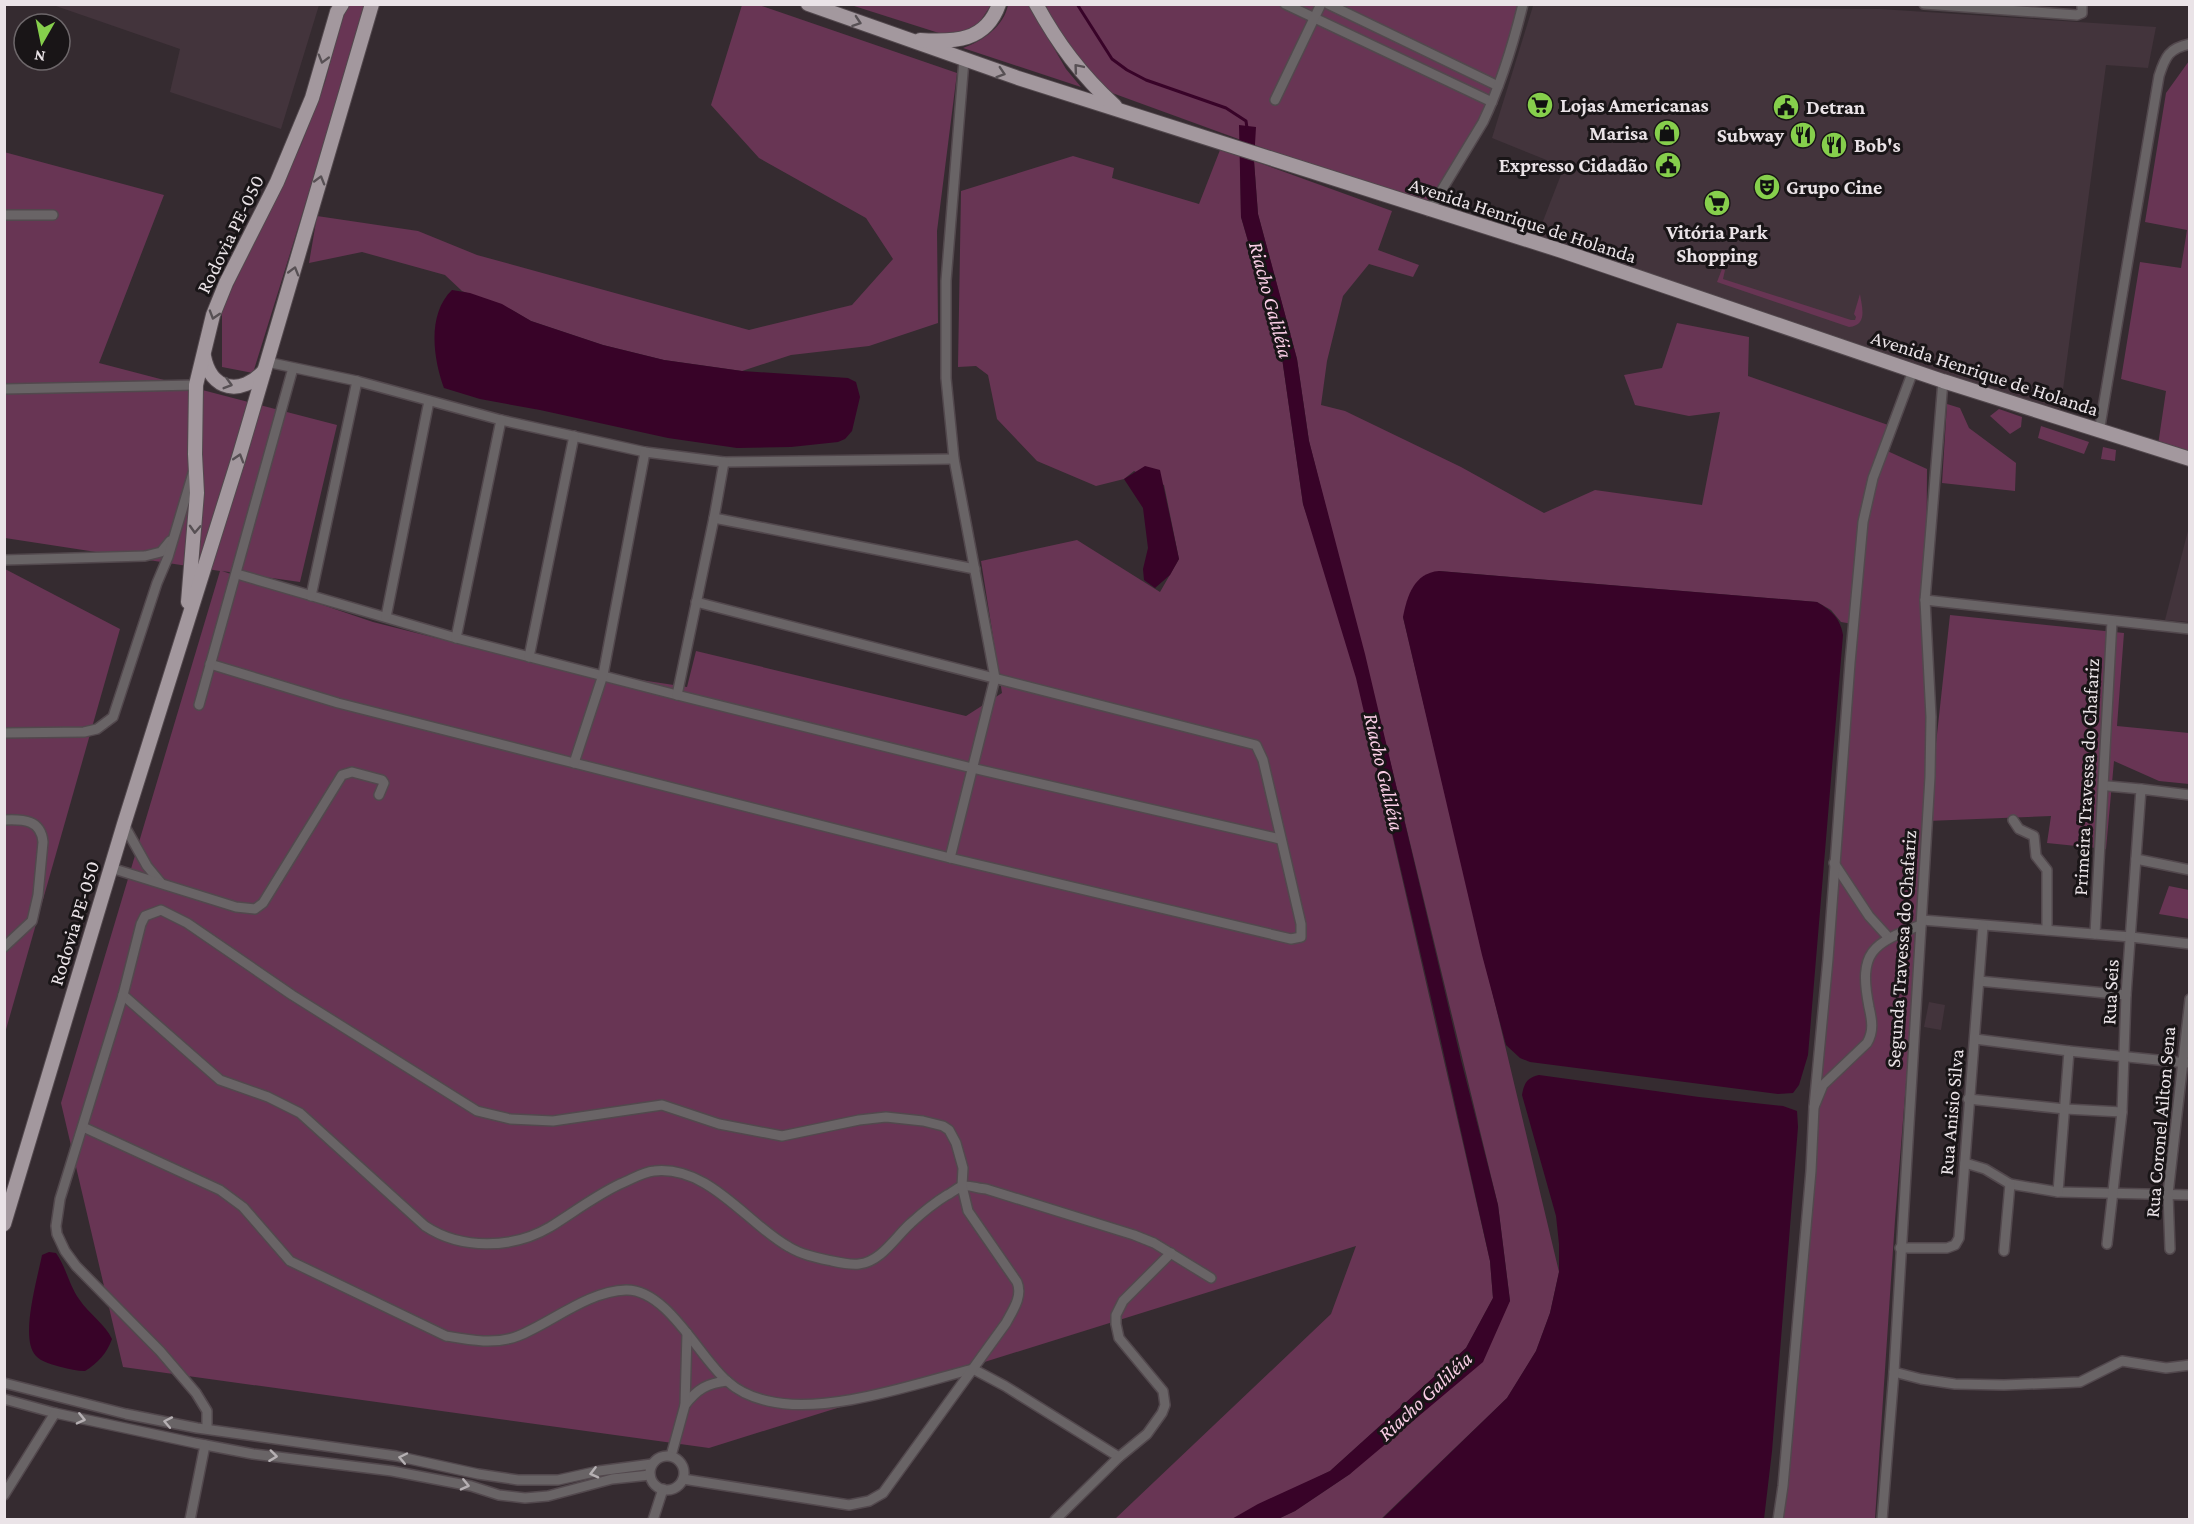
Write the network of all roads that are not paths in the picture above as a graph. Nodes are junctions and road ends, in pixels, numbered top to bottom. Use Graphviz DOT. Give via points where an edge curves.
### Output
graph roads {
  1 [pos="372,4"];
  2 [pos="808,4"];
  3 [pos="999,4"];
  4 [pos="1036,4"];
  5 [pos="1285,4"];
  6 [pos="1321,4"];
  7 [pos="1328,4"];
  8 [pos="1523,4"];
  9 [pos="1924,4"];
  10 [pos="2082,4"];
  11 [pos="339,7"];
  12 [pos="1314,18"];
  13 [pos="906,39"];
  14 [pos="1404,41"];
  15 [pos="2190,44"];
  16 [pos="1398,57"];
  17 [pos="964,60"];
  18 [pos="1498,86"];
  19 [pos="1275,100"];
  20 [pos="1492,102"];
  21 [pos="1119,109"];
  22 [pos="1429,211"];
  23 [pos="4,215"];
  24 [pos="53,215"];
  25 [pos="204,354"];
  26 [pos="265,366"];
  27 [pos="293,368"];
  28 [pos="1913,371"];
  29 [pos="357,381"];
  30 [pos="1943,381"];
  31 [pos="196,385"];
  32 [pos="4,389"];
  33 [pos="429,401"];
  34 [pos="501,420"];
  35 [pos="2099,432"];
  36 [pos="574,436"];
  37 [pos="645,452"];
  38 [pos="954,459"];
  39 [pos="2190,459"];
  40 [pos="724,462"];
  41 [pos="195,464"];
  42 [pos="714,518"];
  43 [pos="174,537"];
  44 [pos="4,560"];
  45 [pos="975,569"];
  46 [pos="237,574"];
  47 [pos="311,596"];
  48 [pos="1925,600"];
  49 [pos="696,602"];
  50 [pos="386,617"];
  51 [pos="2112,621"];
  52 [pos="2190,630"];
  53 [pos="184,634"];
  54 [pos="456,638"];
  55 [pos="529,657"];
  56 [pos="210,663"];
  57 [pos="603,675"];
  58 [pos="996,678"];
  59 [pos="677,694"];
  60 [pos="199,705"];
  61 [pos="4,733"];
  62 [pos="574,764"];
  63 [pos="972,768"];
  64 [pos="2108,786"];
  65 [pos="2141,789"];
  66 [pos="379,795"];
  67 [pos="2190,795"];
  68 [pos="4,819"];
  69 [pos="2013,820"];
  70 [pos="124,824"];
  71 [pos="1280,839"];
  72 [pos="950,858"];
  73 [pos="2136,859"];
  74 [pos="1834,863"];
  75 [pos="111,868"];
  76 [pos="2190,870"];
  77 [pos="161,883"];
  78 [pos="1922,923"];
  79 [pos="1983,926"];
  80 [pos="2047,930"];
  81 [pos="2095,934"];
  82 [pos="2131,937"];
  83 [pos="1889,938"];
  84 [pos="2190,944"];
  85 [pos="4,946"];
  86 [pos="1979,981"];
  87 [pos="123,995"];
  88 [pos="2126,995"];
  89 [pos="2190,999"];
  90 [pos="1975,1038"];
  91 [pos="2069,1051"];
  92 [pos="2125,1055"];
  93 [pos="2187,1063"];
  94 [pos="1968,1099"];
  95 [pos="1814,1107"];
  96 [pos="2065,1109"];
  97 [pos="2122,1112"];
  98 [pos="83,1127"];
  99 [pos="1965,1163"];
  100 [pos="2010,1184"];
  101 [pos="962,1186"];
  102 [pos="2058,1192"];
  103 [pos="2111,1193"];
  104 [pos="2168,1194"];
  105 [pos="2190,1195"];
  106 [pos="4,1224"];
  107 [pos="2107,1244"];
  108 [pos="1900,1248"];
  109 [pos="2170,1249"];
  110 [pos="2004,1251"];
  111 [pos="1171,1253"];
  112 [pos="1211,1278"];
  113 [pos="687,1333"];
  114 [pos="2190,1365"];
  115 [pos="973,1369"];
  116 [pos="1894,1372"];
  117 [pos="727,1381"];
  118 [pos="4,1383"];
  119 [pos="44,1394"];
  120 [pos="4,1400"];
  121 [pos="685,1405"];
  122 [pos="39,1409"];
  123 [pos="55,1413"];
  124 [pos="202,1428"];
  125 [pos="217,1429"];
  126 [pos="195,1443"];
  127 [pos="210,1446"];
  128 [pos="670,1456"];
  129 [pos="1119,1457"];
  130 [pos="652,1464"];
  131 [pos="650,1475"];
  132 [pos="683,1479"];
  133 [pos="663,1489"];
  134 [pos="4,1495"];
  135 [pos="190,1520"];
  136 [pos="653,1520"];
  137 [pos="1055,1520"];
  138 [pos="1778,1520"];
  139 [pos="1882,1520"];
  26 -- 1 [label="main road, Rodovia PE-050, one-way"];
  2 -- 13 [label="main road, Avenida Henrique de Holanda, one-way"];
  3 -- 13 [label="main road" via="993,19 966,39"];
  21 -- 4 [label="main road, Avenida Henrique de Holanda, one-way" via="1064,52"];
  5 -- 12 [label="street"];
  6 -- 12 [label="street"];
  7 -- 14 [label="street"];
  8 -- 18 [label="street"];
  9 -- 10 [label="street" via="2077,15 2082,14"];
  11 -- 25 [label="main road, Rodovia PE-050, one-way" via="312,98 277,182 226,283"];
  12 -- 16 [label="street"];
  12 -- 19 [label="street"];
  13 -- 17 [label="main road, Avenida Henrique de Holanda"];
  14 -- 16 [label="street"];
  14 -- 18 [label="street"];
  15 -- 35 [label="street" via="2175,48 2168,55 2159,76"];
  16 -- 20 [label="street"];
  17 -- 21 [label="main road, Avenida Henrique de Holanda, one-way"];
  17 -- 38 [label="street" via="946,281 946,378"];
  18 -- 20 [label="street"];
  20 -- 22 [label="street"];
  21 -- 22 [label="main road, Avenida Henrique de Holanda"];
  22 -- 28 [label="main road, Avenida Henrique de Holanda" via="1562,251"];
  23 -- 24 [label="street"];
  25 -- 26 [label="main road, one-way" via="206,368 215,380 227,386 241,387 254,382"];
  25 -- 31 [label="main road, Rodovia PE-050"];
  26 -- 27 [label="street"];
  53 -- 26 [label="main road, Rodovia PE-050, one-way"];
  27 -- 29 [label="street"];
  27 -- 46 [label="street"];
  28 -- 30 [label="main road, Avenida Henrique de Holanda"];
  28 -- 74 [label="street" via="1877,467 1863,522"];
  29 -- 33 [label="street"];
  29 -- 47 [label="street"];
  30 -- 35 [label="main road, Avenida Henrique de Holanda"];
  30 -- 48 [label="street, Segunda Travessa do Chafariz"];
  31 -- 32 [label="street"];
  31 -- 41 [label="main road, Rodovia PE-050"];
  33 -- 34 [label="street"];
  33 -- 50 [label="street"];
  34 -- 36 [label="street"];
  34 -- 54 [label="street"];
  35 -- 39 [label="main road, Avenida Henrique de Holanda"];
  36 -- 37 [label="street"];
  36 -- 55 [label="street"];
  37 -- 40 [label="street"];
  37 -- 57 [label="street"];
  38 -- 40 [label="street"];
  38 -- 45 [label="street"];
  40 -- 42 [label="street"];
  41 -- 43 [label="street"];
  41 -- 53 [label="main road, Rodovia PE-050, one-way" via="194,544"];
  42 -- 45 [label="street"];
  42 -- 49 [label="street"];
  43 -- 44 [label="street" via="161,552 146,556"];
  43 -- 61 [label="street" via="113,717 97,729 84,732"];
  45 -- 58 [label="street"];
  46 -- 47 [label="street"];
  46 -- 56 [label="street"];
  47 -- 50 [label="street"];
  48 -- 51 [label="street"];
  48 -- 78 [label="street, Segunda Travessa do Chafariz" via="1931,717"];
  49 -- 58 [label="street"];
  49 -- 59 [label="street"];
  50 -- 54 [label="street"];
  51 -- 52 [label="street"];
  51 -- 81 [label="street, Primeira Travessa do Chafariz"];
  53 -- 70 [label="main road, Rodovia PE-050"];
  54 -- 55 [label="street"];
  55 -- 57 [label="street"];
  56 -- 60 [label="street"];
  56 -- 62 [label="street" via="338,703"];
  57 -- 59 [label="street"];
  57 -- 62 [label="street"];
  58 -- 63 [label="street"];
  58 -- 71 [label="street" via="1256,745 1263,760"];
  59 -- 63 [label="street"];
  62 -- 72 [label="street"];
  63 -- 71 [label="street"];
  63 -- 72 [label="street"];
  64 -- 65 [label="street"];
  65 -- 67 [label="street"];
  65 -- 73 [label="street, Rua Seis"];
  66 -- 77 [label="street" via="382,780 352,772 340,777 261,907 243,909"];
  68 -- 85 [label="street" via="32,821 43,842 32,921"];
  69 -- 80 [label="street" via="2017,828 2035,838 2036,856 2045,867"];
  70 -- 75 [label="main road, Rodovia PE-050"];
  70 -- 77 [label="street"];
  71 -- 72 [label="street" via="1301,924 1302,935 1297,940"];
  73 -- 76 [label="street"];
  73 -- 82 [label="street, Rua Seis"];
  74 -- 83 [label="street" via="1869,916"];
  74 -- 95 [label="street"];
  75 -- 77 [label="street"];
  75 -- 106 [label="main road, Rodovia PE-050"];
  78 -- 79 [label="street"];
  78 -- 83 [label="street"];
  78 -- 108 [label="street, Segunda Travessa do Chafariz"];
  79 -- 80 [label="street"];
  79 -- 86 [label="street, Rua Anisio Silva"];
  80 -- 81 [label="street"];
  81 -- 82 [label="street"];
  82 -- 84 [label="street"];
  82 -- 88 [label="street, Rua Seis"];
  83 -- 95 [label="street" via="1871,953 1865,974 1872,1019 1870,1038 1823,1085"];
  86 -- 88 [label="street"];
  86 -- 90 [label="street, Rua Anisio Silva"];
  87 -- 98 [label="street"];
  87 -- 101 [label="street" via="220,1080 300,1113 425,1226 454,1240 488,1243 530,1236 610,1189 654,1171 693,1178 716,1190 789,1248 825,1260 862,1264 875,1258 932,1204"];
  87 -- 101 [label="street" via="141,924 145,916 161,910 187,922 292,995 477,1111 510,1119 553,1121 662,1105 719,1124 782,1136 886,1117 923,1121 949,1130 963,1168"];
  88 -- 92 [label="street, Rua Seis"];
  89 -- 93 [label="street, Rua Coronel Ailton Sena"];
  90 -- 91 [label="street"];
  90 -- 94 [label="street, Rua Anisio Silva"];
  91 -- 92 [label="street"];
  91 -- 96 [label="street"];
  92 -- 93 [label="street"];
  92 -- 97 [label="street, Rua Seis"];
  93 -- 104 [label="street, Rua Coronel Ailton Sena"];
  94 -- 96 [label="street"];
  94 -- 99 [label="street, Rua Anisio Silva"];
  95 -- 138 [label="street"];
  96 -- 97 [label="street"];
  96 -- 102 [label="street"];
  97 -- 103 [label="street, Rua Seis"];
  98 -- 113 [label="street" via="220,1190 243,1207 290,1260 446,1336 480,1341 517,1337 582,1303 626,1290 645,1293"];
  98 -- 124 [label="street" via="60,1199 56,1226 60,1242 76,1266 196,1393 207,1412"];
  99 -- 100 [label="street" via="1985,1169"];
  99 -- 108 [label="street, Rua Anisio Silva" via="1957,1244 1947,1248"];
  100 -- 102 [label="street"];
  100 -- 110 [label="street"];
  101 -- 111 [label="street" via="1121,1230"];
  101 -- 115 [label="street" via="971,1216 1020,1288 1006,1323"];
  102 -- 103 [label="street"];
  103 -- 104 [label="street"];
  103 -- 107 [label="street, Rua Seis"];
  104 -- 105 [label="street"];
  104 -- 109 [label="street, Rua Coronel Ailton Sena"];
  108 -- 116 [label="street, Segunda Travessa do Chafariz"];
  111 -- 112 [label="street"];
  111 -- 129 [label="street" via="1123,1301 1116,1315 1119,1338 1163,1391 1165,1404 1147,1434"];
  113 -- 117 [label="street"];
  113 -- 121 [label="street"];
  114 -- 116 [label="street" via="2166,1368 2122,1361 2080,1382 2004,1385 1955,1384"];
  115 -- 117 [label="street" via="879,1394 811,1404 767,1401 748,1395"];
  115 -- 129 [label="street"];
  115 -- 132 [label="street" via="883,1494 869,1502 849,1506"];
  116 -- 139 [label="street, Segunda Travessa do Chafariz"];
  117 -- 121 [label="street" via="705,1385"];
  118 -- 119 [label="street"];
  119 -- 122 [label="street"];
  124 -- 119 [label="street, one-way"];
  120 -- 122 [label="street"];
  121 -- 128 [label="street"];
  122 -- 123 [label="street"];
  123 -- 126 [label="street, one-way"];
  123 -- 134 [label="street"];
  124 -- 125 [label="street"];
  124 -- 126 [label="street"];
  125 -- 127 [label="street"];
  130 -- 125 [label="street, one-way" via="558,1480 518,1480 396,1456"];
  126 -- 127 [label="street"];
  127 -- 131 [label="street, one-way" via="392,1471 499,1495 525,1497 548,1496 612,1479"];
  127 -- 135 [label="street" via="193,1497"];
  128 -- 130 [label="street" via="660,1457"];
  128 -- 132 [label="street" via="682,1465"];
  129 -- 137 [label="street"];
  130 -- 131 [label="street"];
  131 -- 133 [label="street" via="654,1484"];
  132 -- 133 [label="street" via="673,1489"];
  133 -- 136 [label="street"];
}
